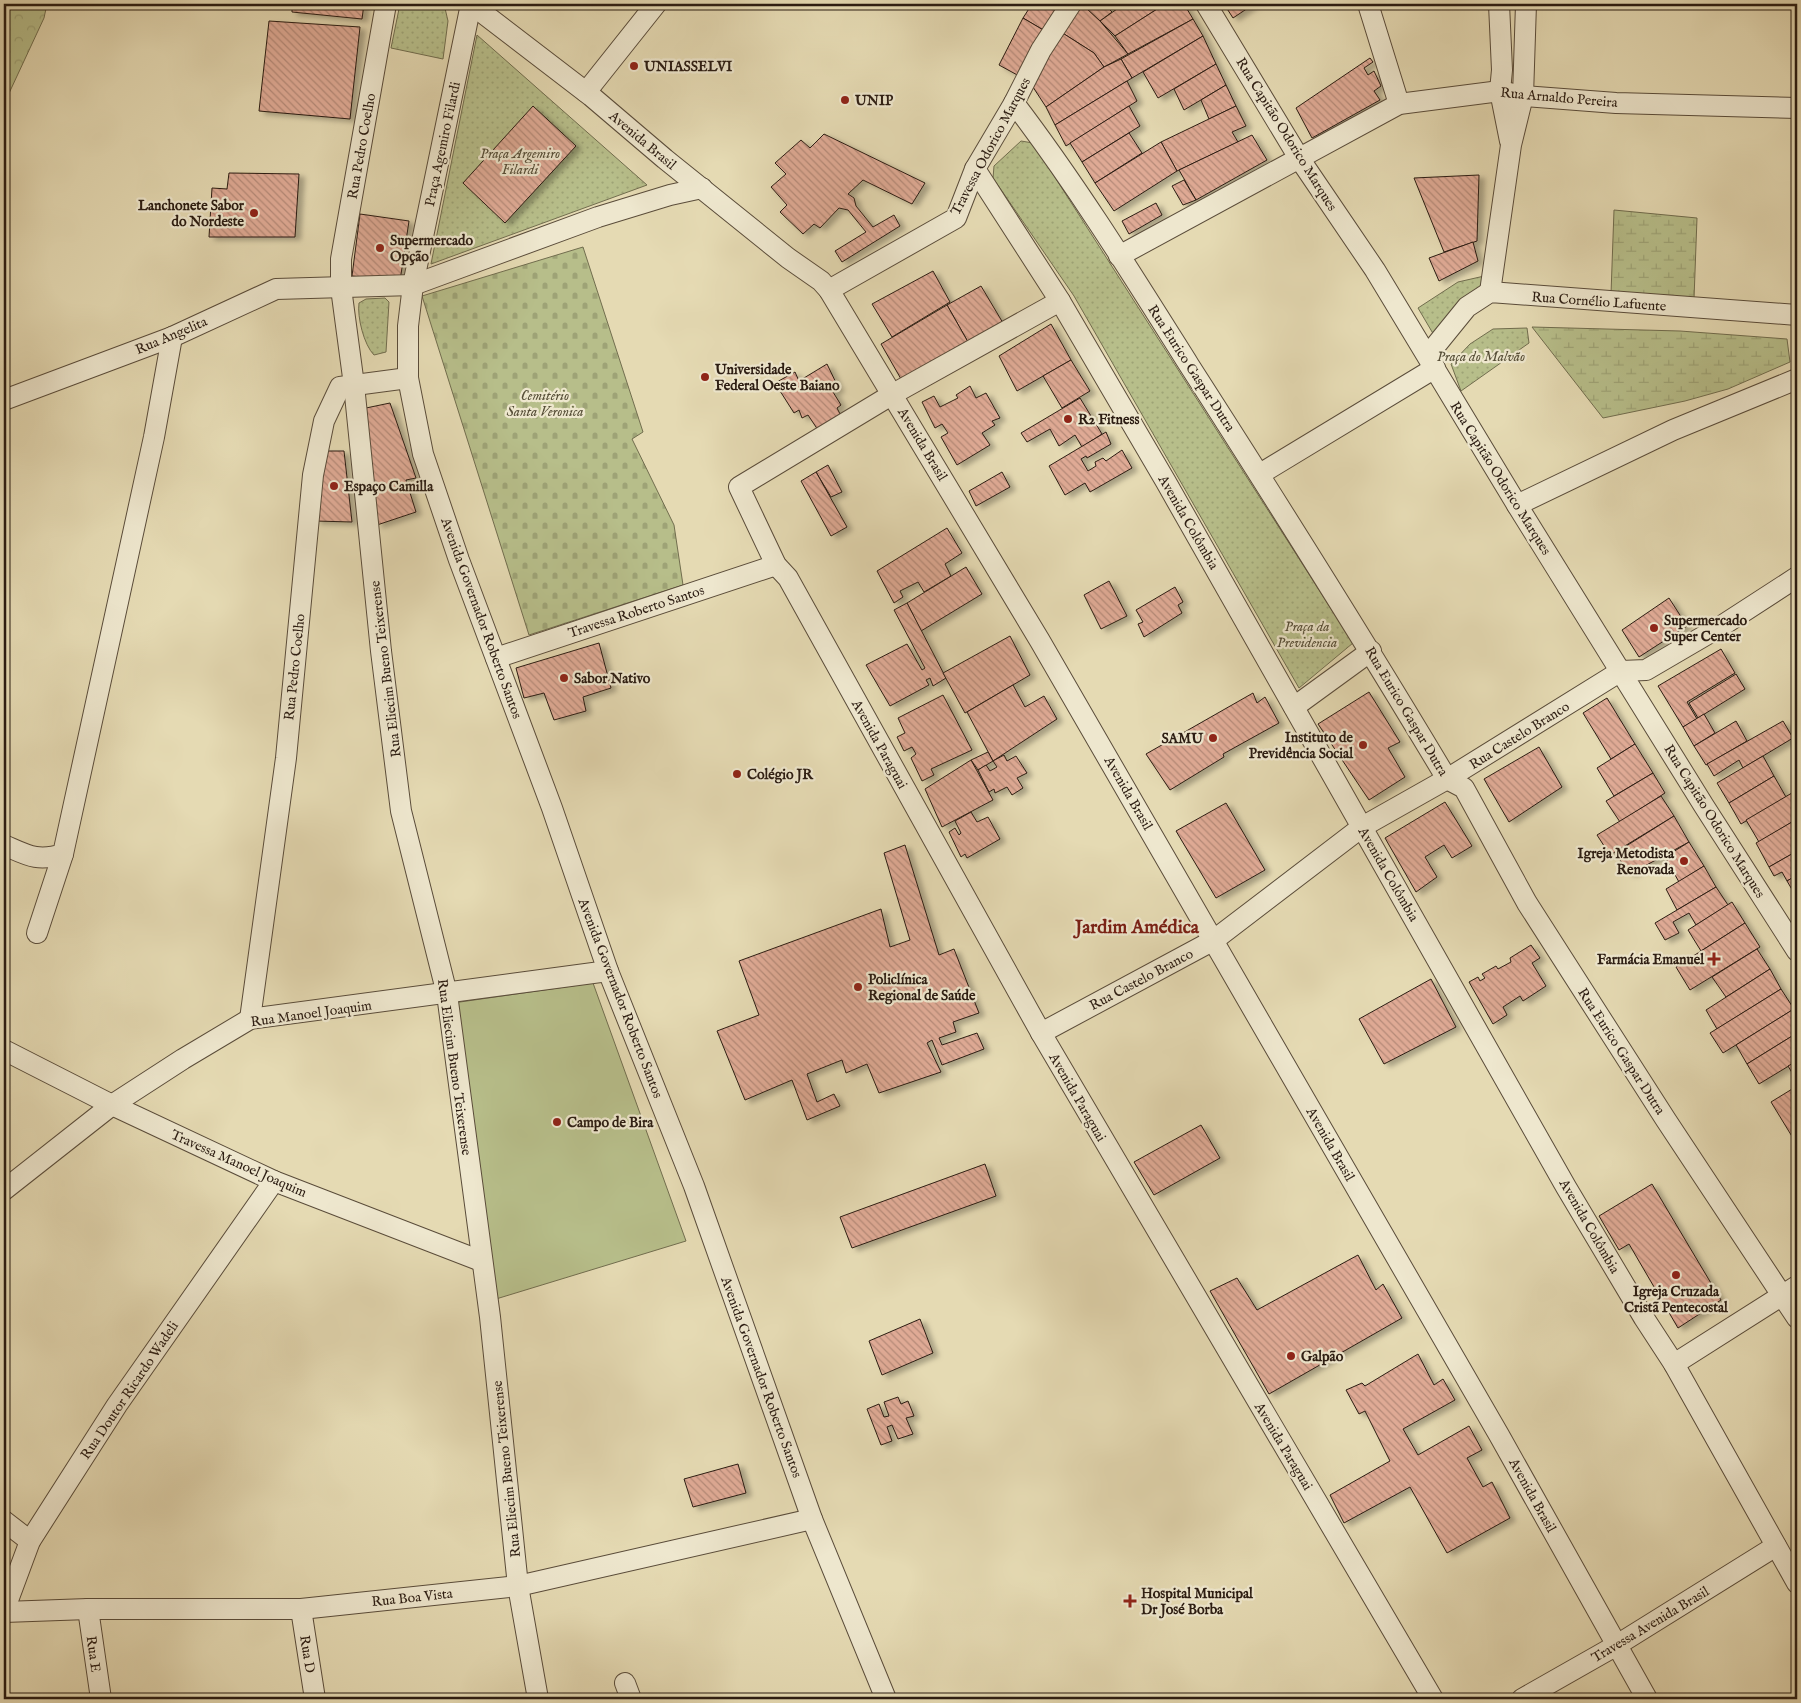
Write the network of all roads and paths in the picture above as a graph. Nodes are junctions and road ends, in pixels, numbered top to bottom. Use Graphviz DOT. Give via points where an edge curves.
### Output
graph roads {
  1 [pos="386,4"];
  2 [pos="471,4"];
  3 [pos="656,4"];
  4 [pos="1071,4"];
  5 [pos="1206,4"];
  6 [pos="1368,4"];
  7 [pos="1500,4"];
  8 [pos="1526,4"];
  9 [pos="1500,91"];
  10 [pos="586,92"];
  11 [pos="1524,96"];
  12 [pos="1014,103"];
  13 [pos="1399,104"];
  14 [pos="1797,108"];
  15 [pos="1511,144"];
  16 [pos="1299,158"];
  17 [pos="976,169"];
  18 [pos="702,188"];
  19 [pos="1120,256"];
  20 [pos="413,285"];
  21 [pos="341,288"];
  22 [pos="829,290"];
  23 [pos="1490,292"];
  24 [pos="1060,301"];
  25 [pos="1797,315"];
  26 [pos="172,337"];
  27 [pos="1431,362"];
  28 [pos="408,378"];
  29 [pos="1797,379"];
  30 [pos="354,385"];
  31 [pos="893,394"];
  32 [pos="4,400"];
  33 [pos="1260,474"];
  34 [pos="1517,506"];
  35 [pos="776,565"];
  36 [pos="1797,577"];
  37 [pos="1371,651"];
  38 [pos="496,658"];
  39 [pos="1621,671"];
  40 [pos="1294,707"];
  41 [pos="1447,780"];
  42 [pos="1362,828"];
  43 [pos="4,845"];
  44 [pos="62,854"];
  45 [pos="37,933"];
  46 [pos="1214,940"];
  47 [pos="1797,950"];
  48 [pos="608,971"];
  49 [pos="447,994"];
  50 [pos="250,1019"];
  51 [pos="1041,1033"];
  52 [pos="4,1050"];
  53 [pos="112,1105"];
  54 [pos="274,1181"];
  55 [pos="4,1190"];
  56 [pos="481,1260"];
  57 [pos="1790,1291"];
  58 [pos="1797,1318"];
  59 [pos="1674,1364"];
  60 [pos="812,1519"];
  61 [pos="4,1521"];
  62 [pos="30,1541"];
  63 [pos="1776,1546"];
  64 [pos="1797,1583"];
  65 [pos="518,1586"];
  66 [pos="88,1609"];
  67 [pos="301,1609"];
  68 [pos="4,1612"];
  69 [pos="1617,1645"];
  70 [pos="101,1699"];
  71 [pos="315,1699"];
  72 [pos="538,1699"];
  73 [pos="886,1699"];
  74 [pos="1433,1699"];
  75 [pos="1522,1699"];
  76 [pos="1647,1699"];
  1 -- 21 [label="street, Rua Pedro Coelho" via="341,259"];
  2 -- 10 [label="street, Avenida Brasil"];
  2 -- 20 [label="street, Praça Agemiro Filardi"];
  3 -- 10 [label="street"];
  4 -- 12 [label="street, Travessa Odorico Marques" via="1041,50"];
  5 -- 16 [label="street, Rua Capitão Odorico Marques"];
  6 -- 13 [label="street"];
  7 -- 9 [label="street"];
  8 -- 11 [label="street"];
  9 -- 11 [label="street, Rua Arnaldo Pereira"];
  9 -- 13 [label="street, Rua Arnaldo Pereira"];
  9 -- 15 [label="street"];
  10 -- 18 [label="street, Avenida Brasil"];
  11 -- 14 [label="street, Rua Arnaldo Pereira" via="1616,103"];
  11 -- 15 [label="street"];
  12 -- 17 [label="street, Travessa Odorico Marques"];
  12 -- 19 [label="street, Rua Eurico Gaspar Dutra" via="1062,166"];
  13 -- 16 [label="street, Rua Arnaldo Pereira"];
  15 -- 23 [label="street"];
  16 -- 19 [label="street, Rua Arnaldo Pereira"];
  16 -- 27 [label="street, Rua Capitão Odorico Marques" via="1376,270"];
  17 -- 22 [label="street, Travessa Odorico Marques" via="956,218"];
  17 -- 24 [label="street, Avenida Colômbia"];
  18 -- 20 [label="street, Rua Angelita" via="598,217"];
  18 -- 22 [label="street, Avenida Brasil"];
  19 -- 33 [label="street, Rua Eurico Gaspar Dutra"];
  20 -- 21 [label="street, Rua Angelita"];
  20 -- 28 [label="street, Avenida Governador Roberto Santos" via="408,326"];
  21 -- 26 [label="street, Rua Angelita" via="276,289"];
  21 -- 30 [label="street, Rua Eliecim Bueno Teixerense"];
  22 -- 31 [label="street, Avenida Brasil"];
  23 -- 25 [label="street, Rua Cornélio Lafuente"];
  23 -- 27 [label="street" via="1467,307"];
  24 -- 31 [label="street"];
  24 -- 40 [label="street, Avenida Colômbia"];
  26 -- 32 [label="street, Rua Angelita"];
  26 -- 44 [label="street" via="154,437"];
  27 -- 33 [label="street"];
  27 -- 34 [label="street, Rua Capitão Odorico Marques"];
  28 -- 30 [label="street, Rua Pedro Coelho"];
  28 -- 38 [label="street, Avenida Governador Roberto Santos" via="423,454"];
  29 -- 34 [label="street" via="1673,430"];
  30 -- 49 [label="street, Rua Eliecim Bueno Teixerense" via="401,811"];
  30 -- 50 [label="street, Rua Pedro Coelho" via="340,387 331,402 313,475 286,758"];
  31 -- 35 [label="street, Avenida Paraguai" via="739,486"];
  31 -- 46 [label="street, Avenida Brasil"];
  33 -- 37 [label="street, Rua Eurico Gaspar Dutra"];
  34 -- 39 [label="street, Rua Capitão Odorico Marques"];
  35 -- 38 [label="street, Travessa Roberto Santos"];
  35 -- 51 [label="street, Avenida Paraguai" via="788,578"];
  36 -- 39 [label="street, Rua Castelo Branco" via="1646,670"];
  37 -- 40 [label="street"];
  37 -- 41 [label="street, Rua Eurico Gaspar Dutra"];
  38 -- 48 [label="street, Avenida Governador Roberto Santos"];
  39 -- 41 [label="street, Rua Castelo Branco"];
  39 -- 47 [label="street, Rua Capitão Odorico Marques"];
  40 -- 42 [label="street, Avenida Colômbia"];
  41 -- 42 [label="street, Rua Castelo Branco"];
  41 -- 57 [label="street, Rua Eurico Gaspar Dutra" via="1464,788 1532,911 1666,1120"];
  42 -- 46 [label="street, Rua Castelo Branco"];
  42 -- 59 [label="street, Avenida Colômbia" via="1566,1186"];
  43 -- 44 [label="street" via="47,859"];
  44 -- 45 [label="street"];
  46 -- 51 [label="street, Rua Castelo Branco"];
  46 -- 69 [label="street, Avenida Brasil"];
  48 -- 49 [label="street, Rua Manoel Joaquim"];
  48 -- 60 [label="street, Avenida Governador Roberto Santos" via="694,1186"];
  49 -- 50 [label="street, Rua Manoel Joaquim"];
  49 -- 56 [label="street, Rua Eliecim Bueno Teixerense"];
  50 -- 53 [label="street, Rua Manoel Joaquim"];
  51 -- 74 [label="street, Avenida Paraguai"];
  52 -- 53 [label="street, Travessa Manoel Joaquim"];
  53 -- 54 [label="street, Travessa Manoel Joaquim"];
  53 -- 55 [label="street, Rua Manoel Joaquim"];
  54 -- 56 [label="street, Travessa Manoel Joaquim"];
  54 -- 62 [label="street, Rua Doutor Ricardo Wadeli" via="117,1405"];
  56 -- 65 [label="street, Rua Eliecim Bueno Teixerense" via="490,1317"];
  57 -- 58 [label="street, Rua Eurico Gaspar Dutra"];
  57 -- 59 [label="street"];
  59 -- 63 [label="street, Avenida Colômbia"];
  60 -- 65 [label="street, Rua Boa Vista"];
  60 -- 73 [label="street, Avenida Governador Roberto Santos"];
  61 -- 62 [label="street"];
  62 -- 68 [label="street, Rua Doutor Ricardo Wadeli"];
  63 -- 64 [label="street, Avenida Colômbia"];
  63 -- 69 [label="street, Travessa Avenida Brasil"];
  65 -- 67 [label="street, Rua Boa Vista"];
  65 -- 72 [label="street, Rua Eliecim Bueno Teixerense"];
  66 -- 67 [label="street, Rua Boa Vista"];
  66 -- 68 [label="street, Rua Boa Vista"];
  66 -- 70 [label="street, Rua E"];
  67 -- 71 [label="street, Rua D"];
  69 -- 75 [label="street, Travessa Avenida Brasil"];
  69 -- 76 [label="street, Avenida Brasil"];
}
